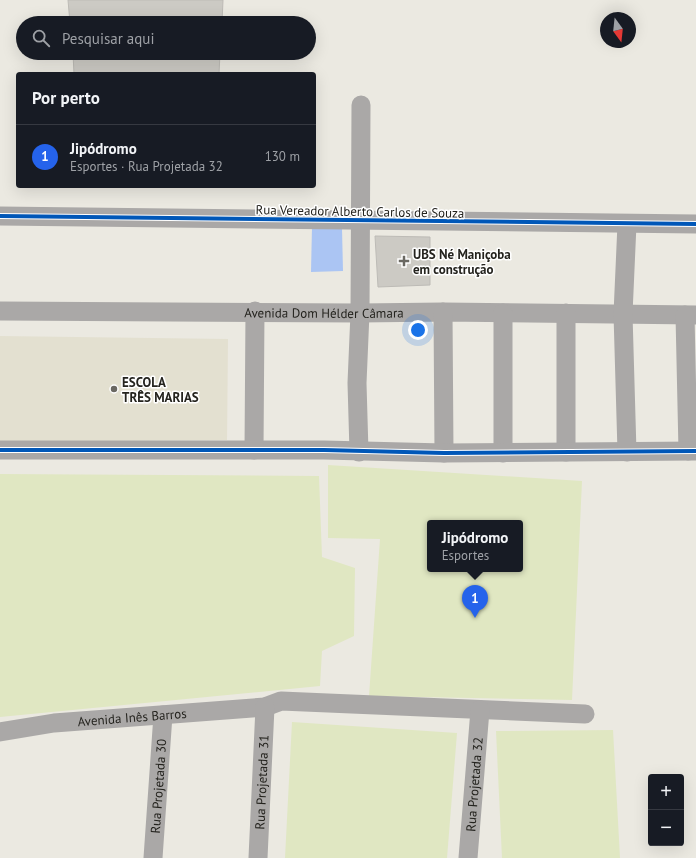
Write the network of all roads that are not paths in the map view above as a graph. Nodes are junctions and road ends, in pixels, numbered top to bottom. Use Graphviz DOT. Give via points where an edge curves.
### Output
graph roads {
  1 [pos="361,105"];
  2 [pos="0,216"];
  3 [pos="359,221"];
  4 [pos="627,224"];
  5 [pos="696,224"];
  6 [pos="0,311"];
  7 [pos="255,311"];
  8 [pos="443,312"];
  9 [pos="360,313"];
  10 [pos="503,313"];
  11 [pos="566,313"];
  12 [pos="623,314"];
  13 [pos="691,315"];
  14 [pos="0,450"];
  15 [pos="254,450"];
  16 [pos="692,451"];
  17 [pos="359,452"];
  18 [pos="566,452"];
  19 [pos="627,452"];
  20 [pos="444,453"];
  21 [pos="503,453"];
  22 [pos="265,707"];
  23 [pos="480,710"];
  24 [pos="585,714"];
  25 [pos="163,715"];
  26 [pos="0,732"];
  27 [pos="153,858"];
  28 [pos="258,858"];
  29 [pos="468,858"];
  1 -- 3 [label="street"];
  2 -- 3 [label="street, Rua Vereador Alberto Carlos de Souza"];
  3 -- 4 [label="street, Rua Vereador Alberto Carlos de Souza"];
  3 -- 9 [label="street"];
  4 -- 5 [label="street, Rua Vereador Alberto Carlos de Souza"];
  4 -- 12 [label="street"];
  6 -- 7 [label="street, Avenida Dom Hélder Câmara"];
  7 -- 9 [label="street, Avenida Dom Hélder Câmara"];
  7 -- 15 [label="street"];
  8 -- 9 [label="street, Avenida Dom Hélder Câmara"];
  8 -- 10 [label="street, Avenida Dom Hélder Câmara"];
  8 -- 20 [label="street"];
  9 -- 17 [label="street" via="357,383"];
  10 -- 11 [label="street, Avenida Dom Hélder Câmara"];
  10 -- 21 [label="street"];
  11 -- 12 [label="street, Avenida Dom Hélder Câmara"];
  11 -- 18 [label="street"];
  12 -- 13 [label="street, Avenida Dom Hélder Câmara"];
  12 -- 19 [label="street"];
  13 -- 16 [label="street"];
  14 -- 15 [label="street"];
  15 -- 17 [label="street"];
  16 -- 19 [label="street"];
  17 -- 20 [label="street"];
  18 -- 19 [label="street"];
  18 -- 21 [label="street"];
  20 -- 21 [label="street"];
  22 -- 23 [label="street, Avenida Inês Barros" via="281,701"];
  22 -- 25 [label="street, Avenida Inês Barros"];
  22 -- 28 [label="street, Rua Projetada 31"];
  23 -- 24 [label="street, Avenida Inês Barros"];
  23 -- 29 [label="street, Rua Projetada 32"];
  25 -- 26 [label="street, Avenida Inês Barros" via="54,723"];
  25 -- 27 [label="street, Rua Projetada 30"];
}
